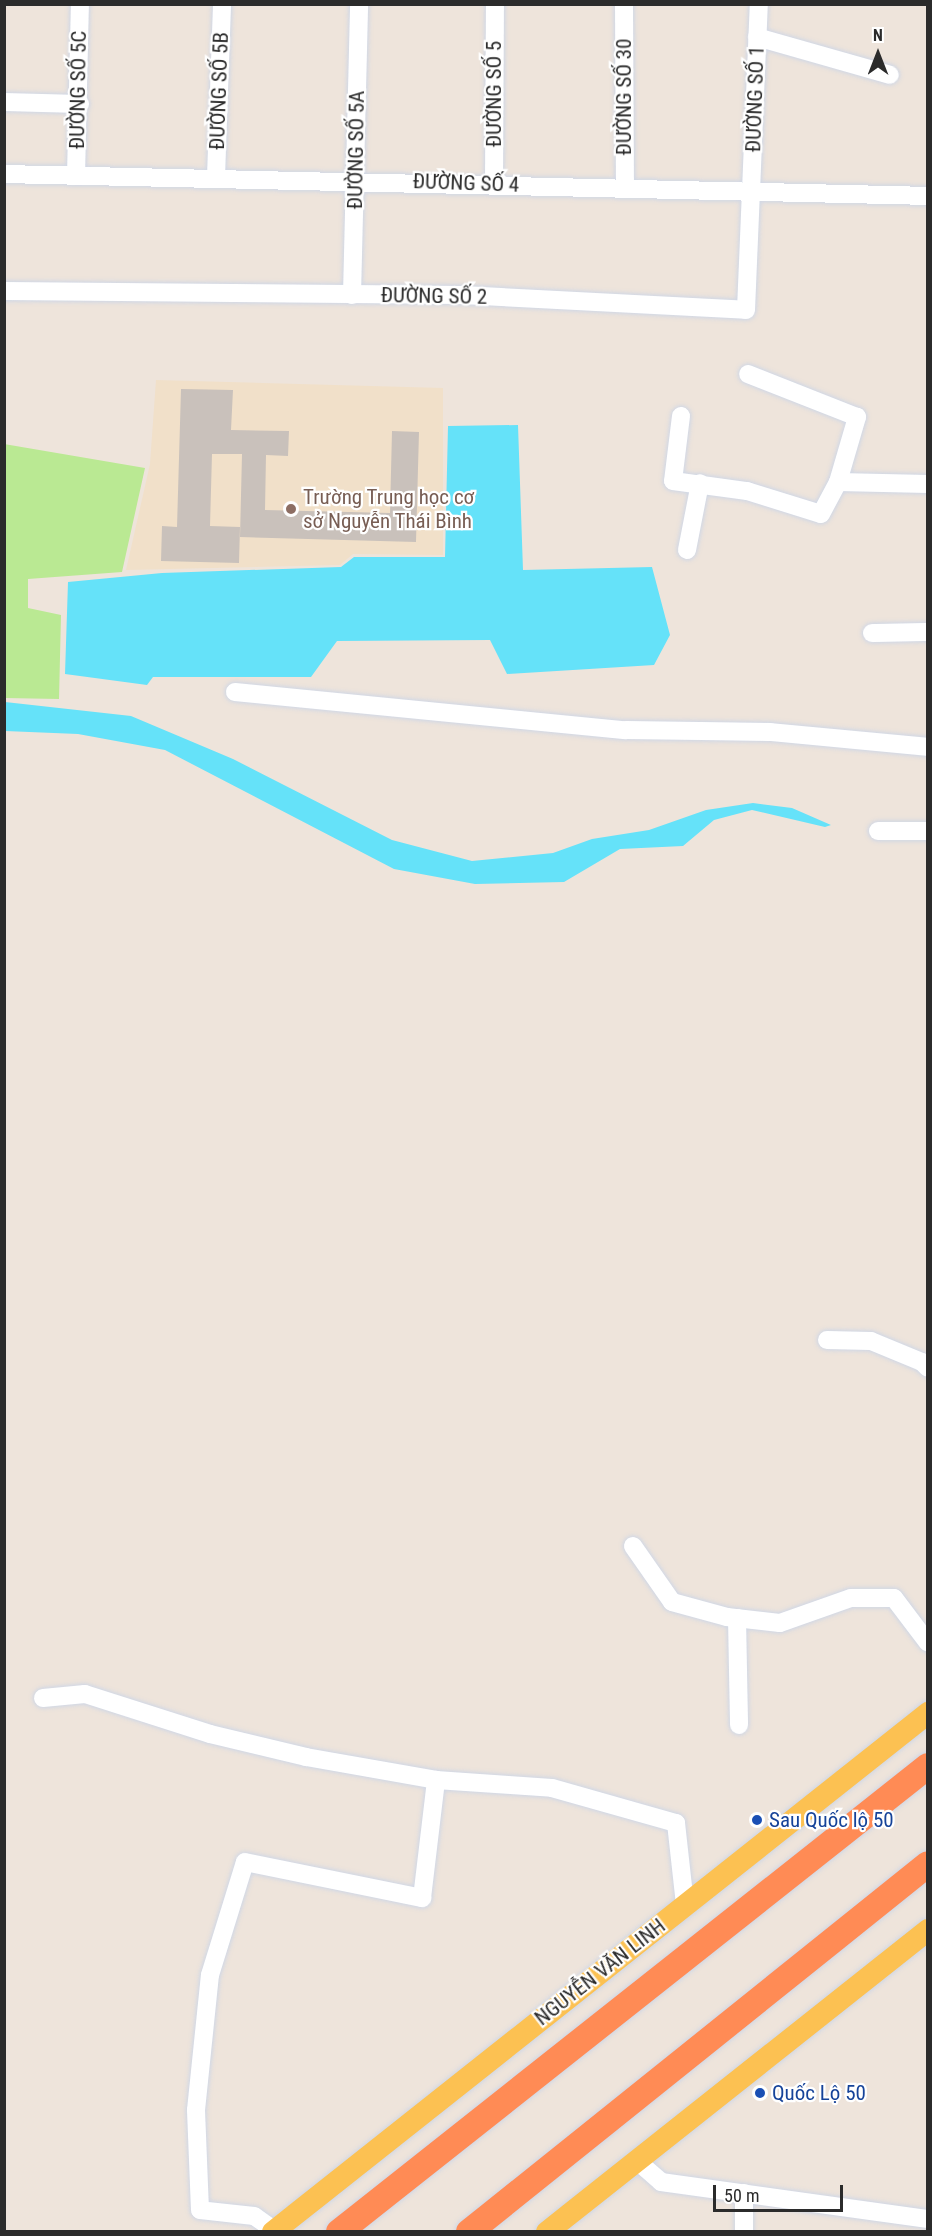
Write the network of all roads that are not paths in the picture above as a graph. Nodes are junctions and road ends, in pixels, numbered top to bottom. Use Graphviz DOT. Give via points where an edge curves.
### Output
graph roads {
  1 [pos="80,4"];
  2 [pos="222,4"];
  3 [pos="358,4"];
  4 [pos="495,4"];
  5 [pos="624,4"];
  6 [pos="759,4"];
  7 [pos="758,37"];
  8 [pos="890,75"];
  9 [pos="4,102"];
  10 [pos="80,104"];
  11 [pos="4,174"];
  12 [pos="76,176"];
  13 [pos="216,177"];
  14 [pos="356,179"];
  15 [pos="494,184"];
  16 [pos="625,189"];
  17 [pos="752,193"];
  18 [pos="927,196"];
  19 [pos="4,291"];
  20 [pos="352,295"];
  21 [pos="748,374"];
  22 [pos="681,416"];
  23 [pos="838,482"];
  24 [pos="700,483"];
  25 [pos="927,484"];
  26 [pos="687,550"];
  27 [pos="927,632"];
  28 [pos="872,633"];
  29 [pos="235,692"];
  30 [pos="927,747"];
  31 [pos="878,831"];
  32 [pos="927,831"];
  33 [pos="827,1340"];
  34 [pos="927,1368"];
  35 [pos="633,1545"];
  36 [pos="737,1618"];
  37 [pos="927,1643"];
  38 [pos="43,1698"];
  39 [pos="927,1713"];
  40 [pos="739,1725"];
  41 [pos="927,1766"];
  42 [pos="436,1780"];
  43 [pos="927,1864"];
  44 [pos="685,1905"];
  45 [pos="927,1930"];
  46 [pos="636,2160"];
  47 [pos="744,2193"];
  48 [pos="927,2219"];
  49 [pos="274,2231"];
  50 [pos="339,2232"];
  51 [pos="469,2232"];
  52 [pos="547,2232"];
  53 [pos="744,2232"];
  1 -- 10 [label="street, ĐƯỜNG SỐ 5C"];
  2 -- 13 [label="street, ĐƯỜNG SỐ 5B"];
  3 -- 14 [label="street, ĐƯỜNG SỐ 5A"];
  4 -- 15 [label="street, ĐƯỜNG SỐ 5"];
  5 -- 16 [label="street, ĐƯỜNG SỐ 30"];
  6 -- 7 [label="street, ĐƯỜNG SỐ 1"];
  7 -- 8 [label="street"];
  7 -- 17 [label="street, ĐƯỜNG SỐ 1"];
  9 -- 10 [label="street"];
  10 -- 12 [label="street, ĐƯỜNG SỐ 5C"];
  11 -- 12 [label="street, ĐƯỜNG SỐ 4"];
  12 -- 13 [label="street, ĐƯỜNG SỐ 4"];
  13 -- 14 [label="street, ĐƯỜNG SỐ 4"];
  14 -- 15 [label="street, ĐƯỜNG SỐ 4"];
  14 -- 20 [label="street, ĐƯỜNG SỐ 5A"];
  15 -- 16 [label="street, ĐƯỜNG SỐ 4"];
  16 -- 17 [label="street, ĐƯỜNG SỐ 4"];
  17 -- 18 [label="street, ĐƯỜNG SỐ 4"];
  17 -- 20 [label="street, ĐƯỜNG SỐ 2" via="746,310 463,295"];
  19 -- 20 [label="street, ĐƯỜNG SỐ 2"];
  21 -- 23 [label="street" via="857,417"];
  22 -- 24 [label="street" via="673,481"];
  23 -- 24 [label="street" via="821,514 747,491"];
  23 -- 25 [label="street"];
  24 -- 26 [label="street"];
  27 -- 28 [label="street"];
  29 -- 30 [label="street" via="626,730 770,732"];
  31 -- 32 [label="street"];
  33 -- 34 [label="street" via="871,1341 922,1362"];
  35 -- 36 [label="street" via="672,1602"];
  36 -- 37 [label="street" via="780,1623 851,1599 894,1598"];
  36 -- 40 [label="street"];
  38 -- 42 [label="street" via="85,1694 210,1734 295,1755"];
  39 -- 44 [label="main road, NGUYỄN VĂN LINH"];
  41 -- 50 [label="highway, NGUYỄN VĂN LINH"];
  42 -- 44 [label="street" via="552,1788 676,1822"];
  42 -- 49 [label="street" via="422,1898 245,1862 210,1975 196,2110 200,2210 254,2216"];
  43 -- 51 [label="highway"];
  44 -- 49 [label="main road, NGUYỄN VĂN LINH"];
  45 -- 46 [label="main road"];
  46 -- 47 [label="street" via="662,2182"];
  46 -- 52 [label="main road"];
  47 -- 48 [label="street"];
  47 -- 53 [label="street"];
}
